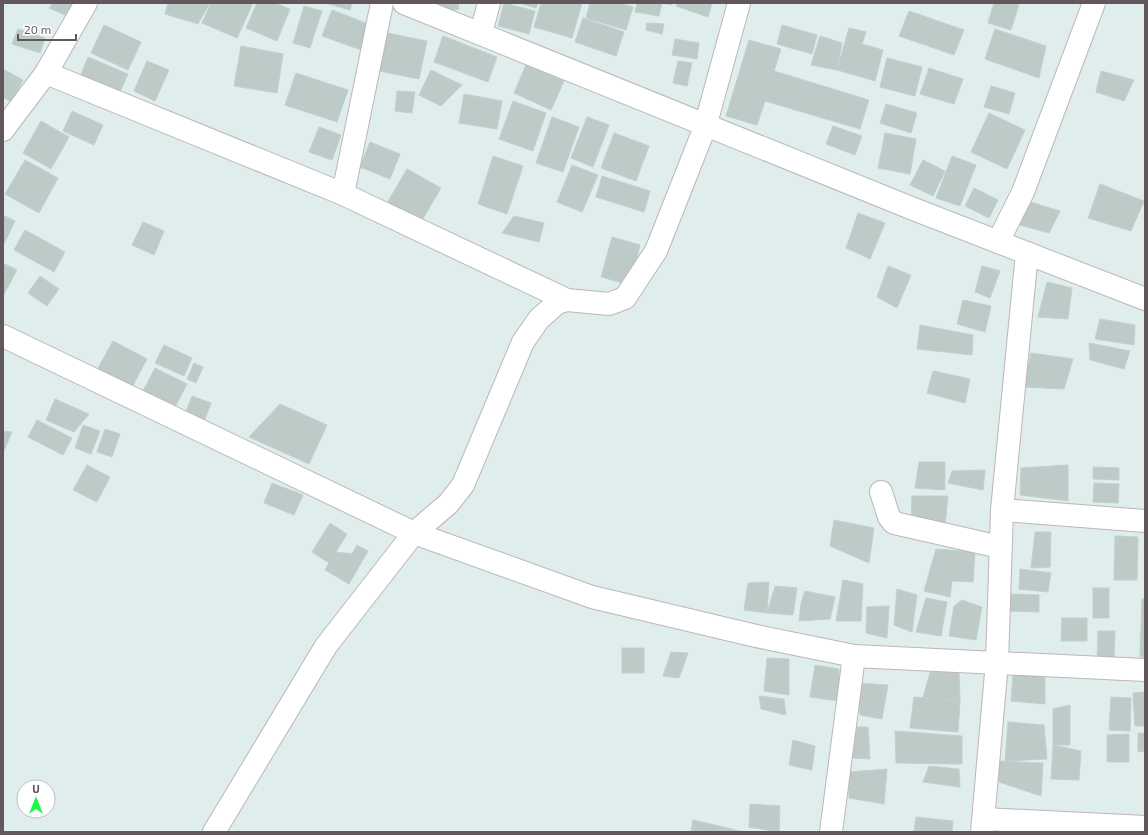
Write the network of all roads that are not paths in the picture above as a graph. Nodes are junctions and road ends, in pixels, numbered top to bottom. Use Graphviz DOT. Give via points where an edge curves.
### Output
graph roads {
  1 [pos="86,3"];
  2 [pos="382,3"];
  3 [pos="404,3"];
  4 [pos="489,3"];
  5 [pos="739,3"];
  6 [pos="1094,3"];
  7 [pos="480,33"];
  8 [pos="46,73"];
  9 [pos="705,126"];
  10 [pos="3,130"];
  11 [pos="343,194"];
  12 [pos="998,242"];
  13 [pos="1027,253"];
  14 [pos="1145,299"];
  15 [pos="566,300"];
  16 [pos="3,336"];
  17 [pos="881,492"];
  18 [pos="1002,510"];
  19 [pos="1145,521"];
  20 [pos="414,533"];
  21 [pos="1000,547"];
  22 [pos="854,656"];
  23 [pos="997,662"];
  24 [pos="1145,670"];
  25 [pos="983,826"];
  26 [pos="1145,827"];
  27 [pos="214,832"];
  28 [pos="831,832"];
  1 -- 8 [label="street"];
  2 -- 11 [label="street"];
  3 -- 7 [label="street"];
  4 -- 7 [label="street"];
  5 -- 9 [label="street"];
  6 -- 12 [label="street" via="1023,192"];
  7 -- 9 [label="street"];
  8 -- 10 [label="street"];
  8 -- 11 [label="street"];
  9 -- 12 [label="street"];
  9 -- 15 [label="street" via="656,251 625,298 609,304"];
  11 -- 15 [label="street"];
  12 -- 13 [label="street"];
  13 -- 14 [label="street"];
  13 -- 18 [label="street"];
  15 -- 20 [label="street" via="557,303 539,319 523,342 463,485 448,504"];
  16 -- 20 [label="street"];
  17 -- 21 [label="street" via="894,522"];
  18 -- 19 [label="street"];
  18 -- 21 [label="street"];
  20 -- 22 [label="street" via="592,597 756,636"];
  20 -- 27 [label="street" via="326,646"];
  21 -- 23 [label="street"];
  22 -- 23 [label="street"];
  22 -- 28 [label="street"];
  23 -- 24 [label="street"];
  23 -- 25 [label="street"];
  25 -- 26 [label="street"];
}
